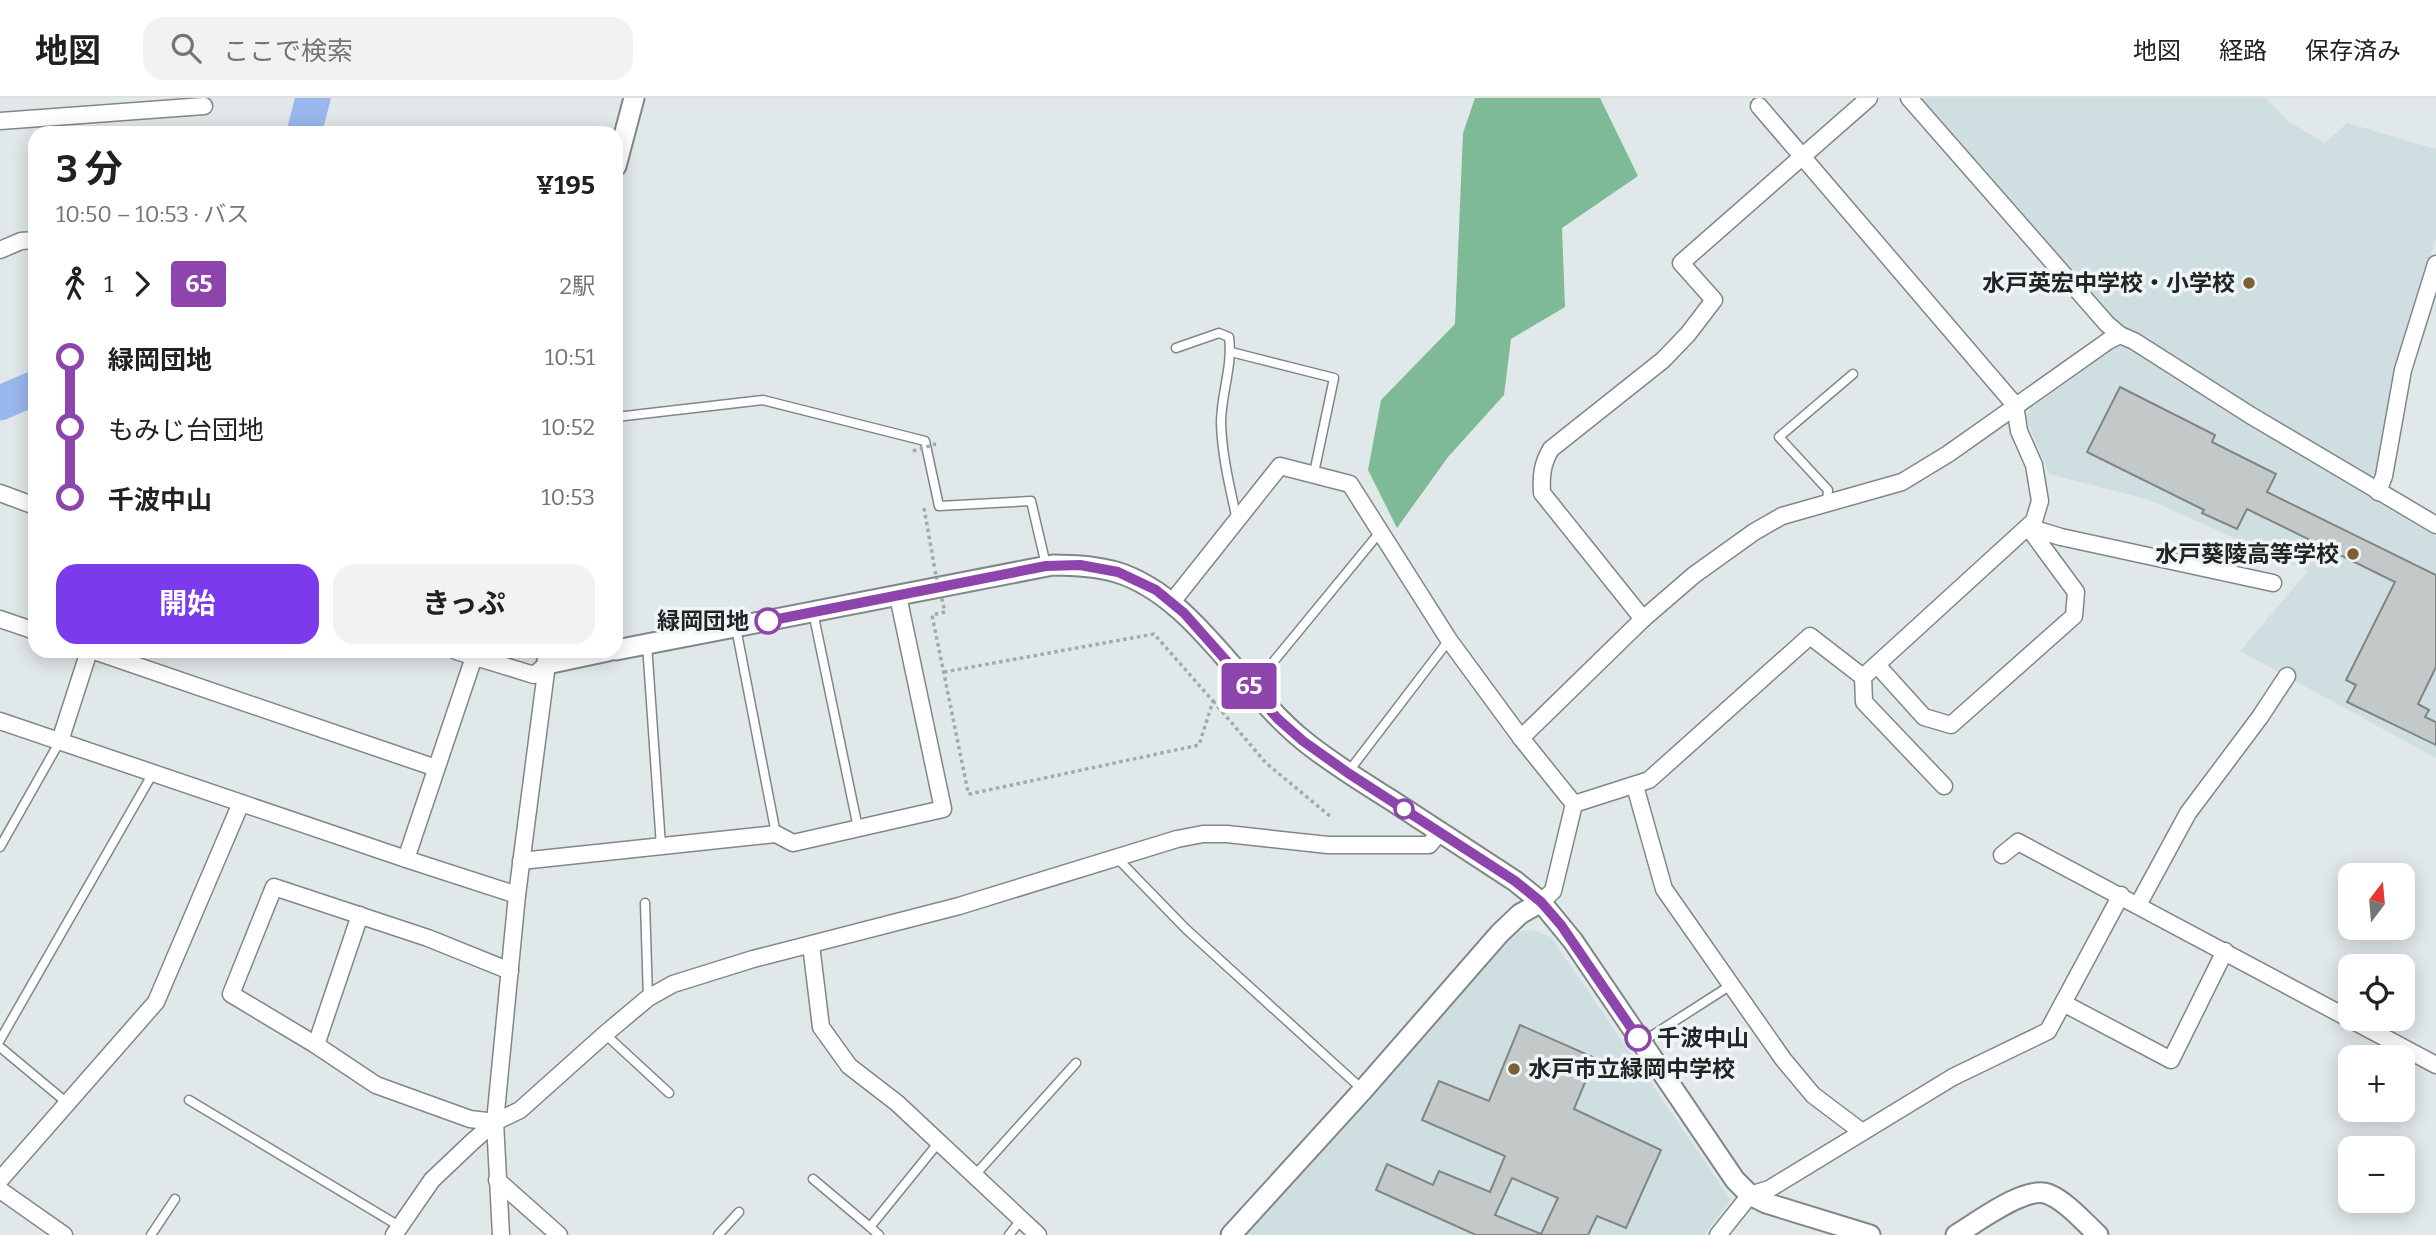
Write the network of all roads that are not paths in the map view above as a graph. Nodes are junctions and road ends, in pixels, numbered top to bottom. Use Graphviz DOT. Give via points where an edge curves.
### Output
graph roads {
  1 [pos="1869,98"];
  2 [pos="1909,98"];
  3 [pos="204,106"];
  4 [pos="632,106"];
  5 [pos="1759,106"];
  6 [pos="0,121"];
  7 [pos="88,125"];
  8 [pos="623,140"];
  9 [pos="1801,157"];
  10 [pos="28,240"];
  11 [pos="0,250"];
  12 [pos="2436,264"];
  13 [pos="2120,335"];
  14 [pos="1176,348"];
  15 [pos="1231,352"];
  16 [pos="1853,374"];
  17 [pos="2015,405"];
  18 [pos="623,416"];
  19 [pos="1314,473"];
  20 [pos="2378,492"];
  21 [pos="0,493"];
  22 [pos="1827,501"];
  23 [pos="28,503"];
  24 [pos="1237,521"];
  25 [pos="2436,525"];
  26 [pos="2028,527"];
  27 [pos="1380,532"];
  28 [pos="1046,566"];
  29 [pos="2273,583"];
  30 [pos="898,596"];
  31 [pos="1172,602"];
  32 [pos="813,612"];
  33 [pos="0,619"];
  34 [pos="1643,619"];
  35 [pos="736,628"];
  36 [pos="28,629"];
  37 [pos="1449,640"];
  38 [pos="648,644"];
  39 [pos="623,649"];
  40 [pos="90,658"];
  41 [pos="113,658"];
  42 [pos="474,658"];
  43 [pos="477,658"];
  44 [pos="547,658"];
  45 [pos="1877,665"];
  46 [pos="2287,676"];
  47 [pos="1863,677"];
  48 [pos="1251,689"];
  49 [pos="0,721"];
  50 [pos="1521,737"];
  51 [pos="60,741"];
  52 [pos="436,768"];
  53 [pos="153,773"];
  54 [pos="1348,773"];
  55 [pos="1635,786"];
  56 [pos="1944,786"];
  57 [pos="241,803"];
  58 [pos="1574,804"];
  59 [pos="858,828"];
  60 [pos="1440,832"];
  61 [pos="776,834"];
  62 [pos="661,846"];
  63 [pos="0,847"];
  64 [pos="2001,855"];
  65 [pos="1116,857"];
  66 [pos="407,859"];
  67 [pos="521,861"];
  68 [pos="517,895"];
  69 [pos="2121,895"];
  70 [pos="1541,902"];
  71 [pos="645,903"];
  72 [pos="2138,905"];
  73 [pos="360,915"];
  74 [pos="811,945"];
  75 [pos="2225,951"];
  76 [pos="510,971"];
  77 [pos="1731,985"];
  78 [pos="648,999"];
  79 [pos="2063,1003"];
  80 [pos="605,1034"];
  81 [pos="0,1040"];
  82 [pos="1642,1043"];
  83 [pos="316,1045"];
  84 [pos="0,1047"];
  85 [pos="1076,1063"];
  86 [pos="2436,1065"];
  87 [pos="1363,1090"];
  88 [pos="669,1093"];
  89 [pos="189,1100"];
  90 [pos="66,1102"];
  91 [pos="495,1122"];
  92 [pos="1862,1132"];
  93 [pos="939,1142"];
  94 [pos="975,1175"];
  95 [pos="813,1179"];
  96 [pos="0,1180"];
  97 [pos="497,1180"];
  98 [pos="0,1190"];
  99 [pos="1750,1195"];
  100 [pos="175,1199"];
  101 [pos="739,1212"];
  102 [pos="1021,1220"];
  103 [pos="870,1227"];
  104 [pos="396,1231"];
  105 [pos="64,1235"];
  106 [pos="151,1235"];
  107 [pos="501,1235"];
  108 [pos="559,1235"];
  109 [pos="718,1235"];
  110 [pos="879,1235"];
  111 [pos="1009,1235"];
  112 [pos="1038,1235"];
  113 [pos="1231,1235"];
  114 [pos="1718,1235"];
  115 [pos="1870,1235"];
  116 [pos="1956,1235"];
  117 [pos="2098,1235"];
  1 -- 9 [label="street"];
  2 -- 13 [label="street"];
  3 -- 7 [label="street"];
  4 -- 8 [label="street"];
  5 -- 9 [label="street"];
  6 -- 7 [label="street"];
  9 -- 17 [label="street"];
  9 -- 34 [label="street" via="1681,263 1714,300 1688,334 1663,360 1551,449 1543,462 1542,493"];
  10 -- 11 [label="street"];
  12 -- 20 [label="street" via="2403,370"];
  13 -- 17 [label="street"];
  13 -- 20 [label="street"];
  14 -- 15 [label="lane" via="1219,333 1229,337"];
  15 -- 19 [label="lane" via="1334,378"];
  15 -- 24 [label="lane" via="1221,421"];
  16 -- 22 [label="lane" via="1779,437 1828,490"];
  17 -- 22 [label="street" via="1902,482"];
  17 -- 26 [label="street" via="2040,501"];
  18 -- 28 [label="lane" via="763,400 925,441 939,506 1031,501"];
  19 -- 24 [label="street" via="1280,466"];
  19 -- 27 [label="street" via="1350,484"];
  20 -- 25 [label="street"];
  21 -- 23 [label="street"];
  22 -- 34 [label="street" via="1782,516 1754,532"];
  24 -- 31 [label="street"];
  26 -- 29 [label="street"];
  26 -- 45 [label="street"];
  26 -- 45 [label="street" via="2076,592 2074,616 1951,725 1924,717"];
  27 -- 37 [label="street"];
  27 -- 48 [label="lane"];
  28 -- 30 [label="street"];
  28 -- 31 [label="street" via="1080,565 1118,572"];
  30 -- 32 [label="street"];
  30 -- 59 [label="street" via="943,809"];
  31 -- 48 [label="street"];
  32 -- 35 [label="street"];
  32 -- 59 [label="lane"];
  33 -- 36 [label="street"];
  34 -- 50 [label="street"];
  35 -- 38 [label="street"];
  35 -- 61 [label="lane"];
  37 -- 50 [label="street"];
  37 -- 54 [label="lane"];
  38 -- 39 [label="street"];
  38 -- 62 [label="lane"];
  40 -- 51 [label="street"];
  41 -- 52 [label="street"];
  42 -- 52 [label="street"];
  43 -- 44 [label="street" via="534,675"];
  44 -- 67 [label="street"];
  45 -- 47 [label="street"];
  46 -- 72 [label="street" via="2189,813"];
  47 -- 55 [label="street" via="1810,636 1649,780"];
  47 -- 56 [label="street" via="1864,702"];
  48 -- 54 [label="street" via="1303,741"];
  49 -- 51 [label="street"];
  50 -- 58 [label="street"];
  51 -- 53 [label="street"];
  51 -- 63 [label="lane"];
  52 -- 66 [label="street"];
  53 -- 57 [label="street"];
  53 -- 81 [label="lane"];
  54 -- 60 [label="street"];
  55 -- 58 [label="street"];
  55 -- 77 [label="street" via="1664,889"];
  57 -- 66 [label="street"];
  57 -- 90 [label="street" via="156,1002"];
  58 -- 70 [label="street" via="1553,891"];
  59 -- 61 [label="street" via="793,843"];
  60 -- 65 [label="street" via="1429,845 1328,845 1203,834"];
  60 -- 70 [label="street"];
  61 -- 62 [label="street"];
  62 -- 67 [label="street"];
  64 -- 69 [label="street" via="2018,842"];
  65 -- 74 [label="street"];
  65 -- 87 [label="lane" via="1185,929"];
  66 -- 68 [label="street"];
  67 -- 68 [label="street"];
  68 -- 76 [label="street"];
  69 -- 72 [label="street"];
  69 -- 79 [label="street"];
  70 -- 82 [label="street"];
  70 -- 87 [label="street" via="1500,933"];
  71 -- 78 [label="lane"];
  72 -- 75 [label="street"];
  73 -- 76 [label="street"];
  73 -- 83 [label="street"];
  73 -- 83 [label="street" via="274,887 231,994"];
  74 -- 78 [label="street" via="673,984"];
  74 -- 93 [label="street" via="821,1027 849,1066"];
  75 -- 79 [label="street" via="2171,1060"];
  75 -- 86 [label="street"];
  76 -- 91 [label="street"];
  77 -- 82 [label="lane"];
  77 -- 92 [label="street" via="1812,1095"];
  78 -- 80 [label="street"];
  79 -- 92 [label="street" via="2048,1031 1953,1077"];
  80 -- 88 [label="lane"];
  80 -- 91 [label="street" via="520,1110"];
  82 -- 99 [label="street" via="1735,1180"];
  83 -- 91 [label="street" via="376,1085 470,1119"];
  84 -- 90 [label="lane"];
  85 -- 94 [label="lane"];
  87 -- 113 [label="street"];
  89 -- 104 [label="lane"];
  90 -- 96 [label="street"];
  91 -- 97 [label="street"];
  91 -- 104 [label="street" via="432,1180"];
  92 -- 99 [label="street" via="1769,1189"];
  93 -- 94 [label="street"];
  93 -- 103 [label="lane"];
  94 -- 102 [label="street"];
  95 -- 103 [label="lane"];
  97 -- 107 [label="street"];
  97 -- 108 [label="street"];
  98 -- 105 [label="street"];
  99 -- 114 [label="street"];
  99 -- 115 [label="street"];
  100 -- 106 [label="lane"];
  101 -- 109 [label="lane"];
  102 -- 111 [label="lane"];
  102 -- 112 [label="street"];
  103 -- 110 [label="lane"];
  116 -- 117 [label="street" via="2015,1200 2040,1192 2058,1200"];
}
